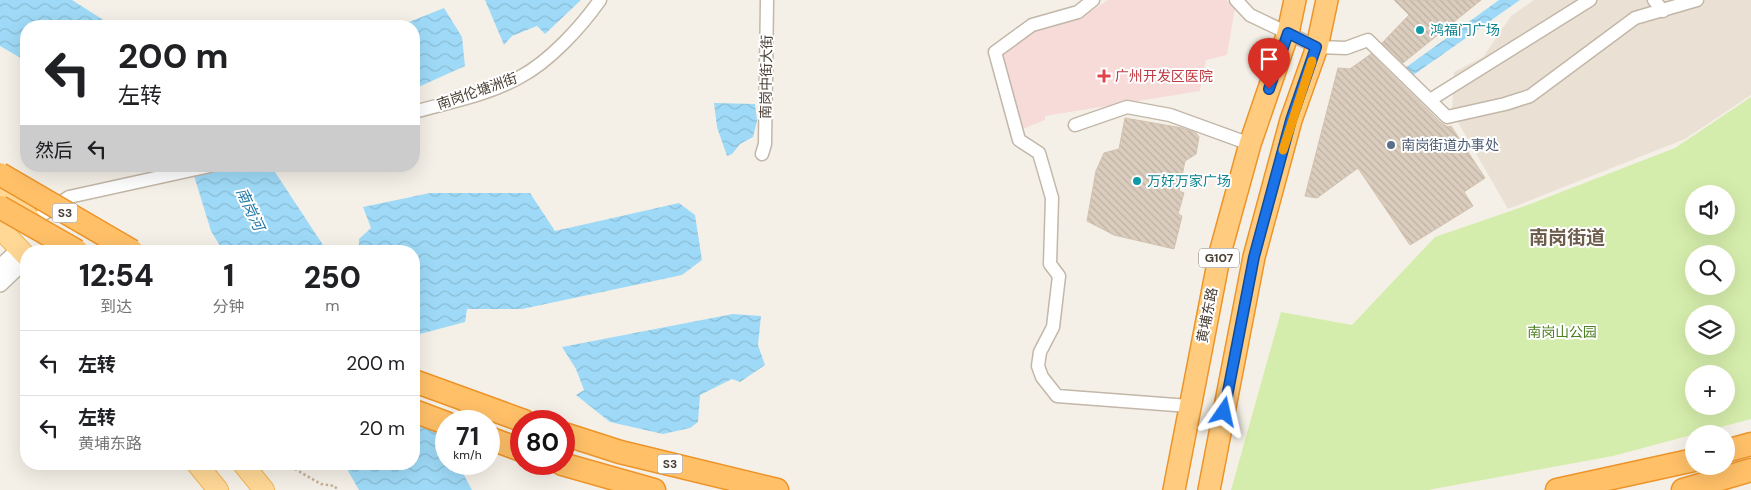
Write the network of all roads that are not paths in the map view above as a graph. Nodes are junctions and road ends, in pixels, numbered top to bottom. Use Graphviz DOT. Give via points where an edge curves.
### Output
graph roads {
  1 [pos="600,0"];
  2 [pos="767,0"];
  3 [pos="1093,0"];
  4 [pos="1236,0"];
  5 [pos="1295,0"];
  6 [pos="1327,0"];
  7 [pos="1590,0"];
  8 [pos="1654,0"];
  9 [pos="1697,0"];
  10 [pos="1662,11"];
  11 [pos="1288,33"];
  12 [pos="1316,47"];
  13 [pos="1430,100"];
  14 [pos="420,110"];
  15 [pos="1075,125"];
  16 [pos="1250,144"];
  17 [pos="762,154"];
  18 [pos="187,172"];
  19 [pos="0,174"];
  20 [pos="0,188"];
  21 [pos="0,207"];
  22 [pos="32,221"];
  23 [pos="55,245"];
  24 [pos="66,245"];
  25 [pos="122,245"];
  26 [pos="16,246"];
  27 [pos="0,267"];
  28 [pos="0,284"];
  29 [pos="420,382"];
  30 [pos="1189,406"];
  31 [pos="420,413"];
  32 [pos="510,416"];
  33 [pos="435,419"];
  34 [pos="575,438"];
  35 [pos="1751,444"];
  36 [pos="1735,448"];
  37 [pos="1685,462"];
  38 [pos="575,468"];
  39 [pos="202,470"];
  40 [pos="248,470"];
  41 [pos="1751,470"];
  42 [pos="1686,489"];
  43 [pos="218,490"];
  44 [pos="264,490"];
  45 [pos="654,490"];
  46 [pos="776,490"];
  47 [pos="1174,490"];
  48 [pos="1209,490"];
  49 [pos="1557,490"];
  1 -- 14 [label="street, 南岗伦塘洲街" via="582,24 521,77"];
  2 -- 17 [label="street, 南岗中街大街" via="765,144"];
  3 -- 30 [label="street" via="1078,12 1032,25 995,52 1018,140 1039,154 1052,198 1050,264 1059,276 1053,327 1040,352 1038,366 1042,377 1058,396"];
  4 -- 11 [label="street" via="1250,15"];
  5 -- 11 [label="highway, 黄埔东路 / G107"];
  6 -- 12 [label="highway, G107"];
  7 -- 13 [label="street"];
  8 -- 10 [label="street"];
  9 -- 10 [label="street"];
  10 -- 13 [label="street" via="1635,18 1530,96 1447,117"];
  11 -- 12 [label="street"];
  11 -- 16 [label="highway, 黄埔东路 / G107"];
  12 -- 13 [label="street" via="1346,48 1368,40"];
  12 -- 48 [label="highway, G107" via="1291,120 1254,257"];
  15 -- 16 [label="street" via="1127,107 1170,115"];
  16 -- 30 [label="highway, 黄埔东路 / G107" via="1220,253"];
  18 -- 22 [label="street" via="69,197"];
  19 -- 25 [label="highway, S3, bridge"];
  20 -- 22 [label="main road"];
  21 -- 24 [label="highway, S3, bridge"];
  22 -- 23 [label="main road"];
  22 -- 26 [label="street"];
  26 -- 27 [label="street"];
  26 -- 28 [label="street"];
  29 -- 32 [label="highway"];
  30 -- 47 [label="highway, 黄埔东路 / G107"];
  31 -- 33 [label="highway"];
  34 -- 46 [label="highway, S3" via="620,452"];
  35 -- 36 [label="highway"];
  37 -- 49 [label="highway"];
  38 -- 45 [label="highway, S3"];
  39 -- 43 [label="main road"];
  40 -- 44 [label="main road"];
  41 -- 42 [label="highway"];
}
